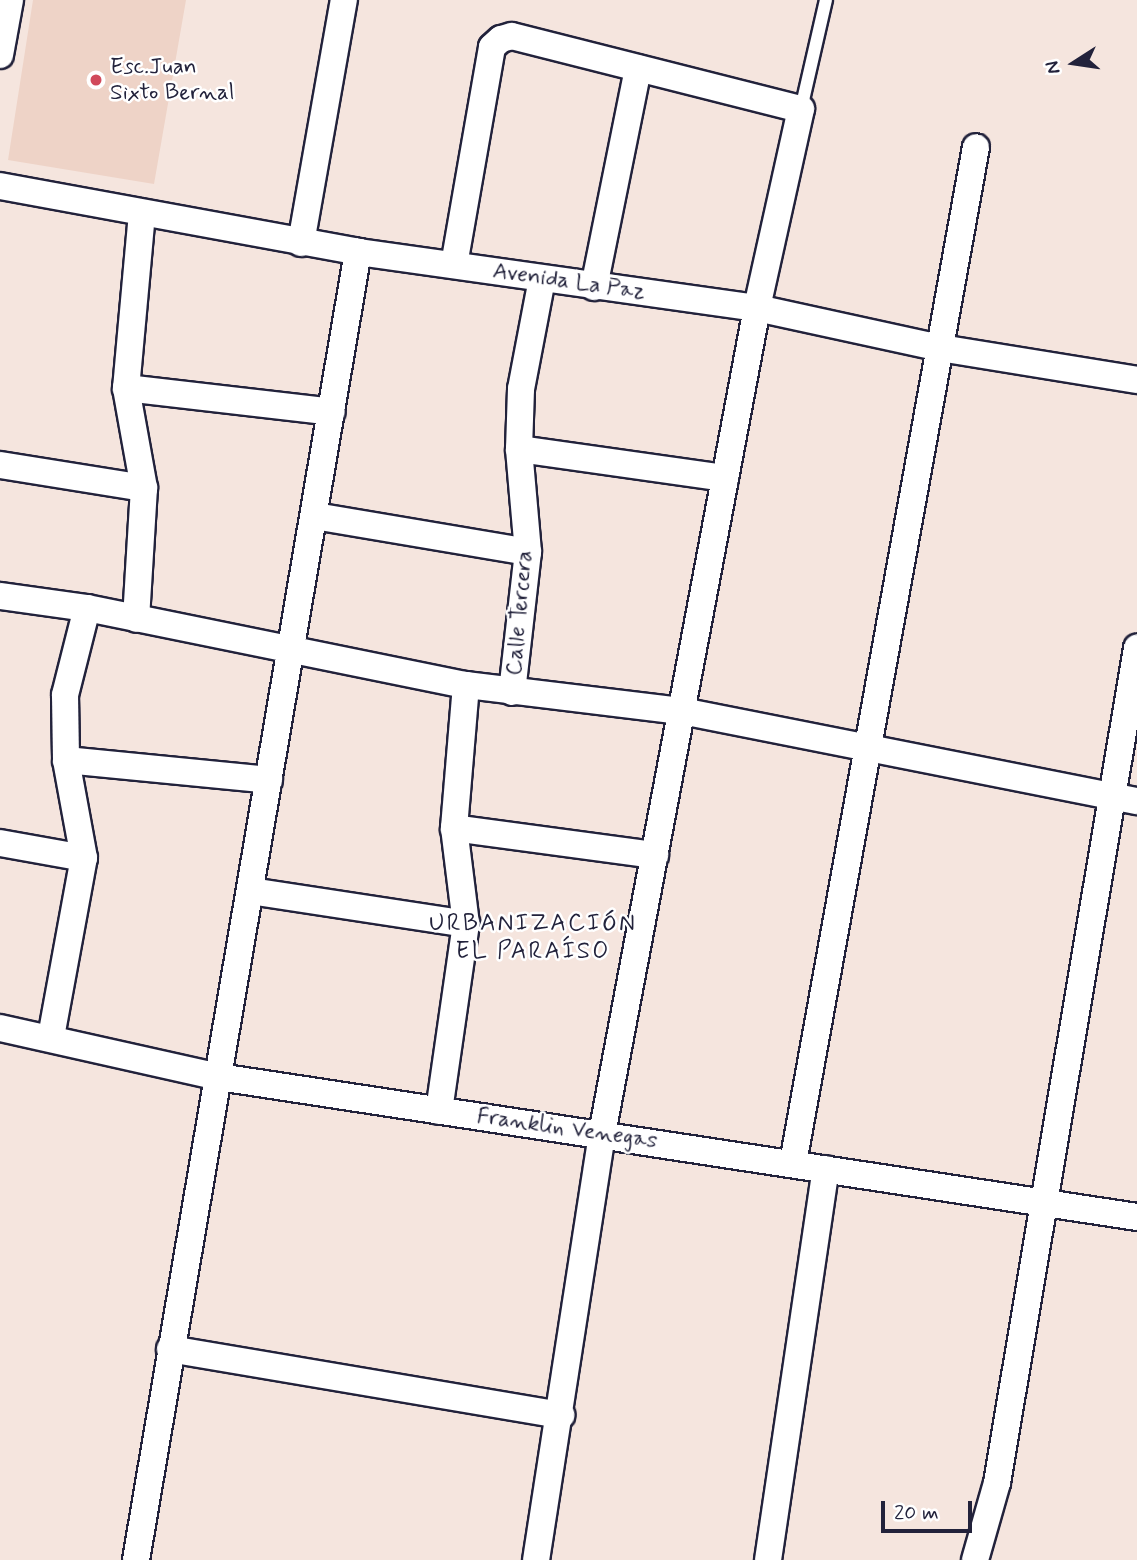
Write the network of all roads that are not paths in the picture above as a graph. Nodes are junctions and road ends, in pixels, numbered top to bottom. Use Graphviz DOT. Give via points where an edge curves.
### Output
graph roads {
  1 [pos="344,0"];
  2 [pos="826,0"];
  3 [pos="5,11"];
  4 [pos="0,55"];
  5 [pos="638,68"];
  6 [pos="801,109"];
  7 [pos="976,147"];
  8 [pos="0,186"];
  9 [pos="142,213"];
  10 [pos="300,243"];
  11 [pos="358,253"];
  12 [pos="454,265"];
  13 [pos="542,279"];
  14 [pos="594,287"];
  15 [pos="757,308"];
  16 [pos="940,348"];
  17 [pos="1137,380"];
  18 [pos="126,388"];
  19 [pos="332,412"];
  20 [pos="519,449"];
  21 [pos="0,465"];
  22 [pos="725,478"];
  23 [pos="144,488"];
  24 [pos="315,516"];
  25 [pos="528,552"];
  26 [pos="0,596"];
  27 [pos="87,608"];
  28 [pos="136,619"];
  29 [pos="1137,648"];
  30 [pos="290,653"];
  31 [pos="466,685"];
  32 [pos="512,692"];
  33 [pos="682,711"];
  34 [pos="867,750"];
  35 [pos="66,760"];
  36 [pos="269,780"];
  37 [pos="1125,798"];
  38 [pos="454,828"];
  39 [pos="0,843"];
  40 [pos="655,855"];
  41 [pos="84,858"];
  42 [pos="251,891"];
  43 [pos="466,924"];
  44 [pos="0,1028"];
  45 [pos="51,1037"];
  46 [pos="219,1077"];
  47 [pos="439,1111"];
  48 [pos="602,1133"];
  49 [pos="793,1163"];
  50 [pos="826,1169"];
  51 [pos="1045,1200"];
  52 [pos="1137,1217"];
  53 [pos="170,1349"];
  54 [pos="561,1415"];
  55 [pos="136,1560"];
  56 [pos="536,1560"];
  57 [pos="768,1560"];
  58 [pos="975,1560"];
  1 -- 10 [label="street"];
  2 -- 6 [label="lane"];
  3 -- 4 [label="street"];
  5 -- 6 [label="street"];
  5 -- 12 [label="street" via="512,36 492,47"];
  5 -- 14 [label="street"];
  6 -- 15 [label="street"];
  7 -- 16 [label="street"];
  8 -- 9 [label="street, Avenida La Paz"];
  9 -- 10 [label="street, Avenida La Paz"];
  9 -- 18 [label="street"];
  10 -- 11 [label="street, Avenida La Paz"];
  11 -- 12 [label="street, Avenida La Paz"];
  11 -- 19 [label="street"];
  12 -- 13 [label="street, Avenida La Paz"];
  13 -- 14 [label="street, Avenida La Paz"];
  13 -- 20 [label="street, Calle Tercera" via="521,388"];
  14 -- 15 [label="street, Avenida La Paz"];
  15 -- 16 [label="street, Avenida La Paz"];
  15 -- 22 [label="street"];
  16 -- 17 [label="street, Avenida La Paz"];
  16 -- 34 [label="street"];
  18 -- 19 [label="street"];
  18 -- 23 [label="street"];
  19 -- 24 [label="street"];
  20 -- 22 [label="street"];
  20 -- 25 [label="street, Calle Tercera"];
  21 -- 23 [label="street"];
  22 -- 33 [label="street"];
  23 -- 28 [label="street"];
  24 -- 25 [label="street"];
  24 -- 30 [label="street"];
  25 -- 32 [label="street, Calle Tercera"];
  26 -- 27 [label="street"];
  27 -- 28 [label="street"];
  27 -- 35 [label="street" via="65,695"];
  28 -- 30 [label="street"];
  29 -- 37 [label="street"];
  30 -- 31 [label="street"];
  30 -- 36 [label="street"];
  31 -- 32 [label="street"];
  31 -- 38 [label="street"];
  32 -- 33 [label="street"];
  33 -- 34 [label="street"];
  33 -- 40 [label="street"];
  34 -- 37 [label="street"];
  34 -- 49 [label="street"];
  35 -- 36 [label="street"];
  35 -- 41 [label="street"];
  36 -- 42 [label="street"];
  37 -- 51 [label="street"];
  38 -- 40 [label="street"];
  38 -- 43 [label="street"];
  39 -- 41 [label="street"];
  40 -- 48 [label="street"];
  41 -- 45 [label="street"];
  42 -- 43 [label="street"];
  42 -- 46 [label="street"];
  43 -- 47 [label="street"];
  44 -- 45 [label="street, Franklin Venegas"];
  45 -- 46 [label="street, Franklin Venegas"];
  46 -- 47 [label="street, Franklin Venegas"];
  46 -- 53 [label="street"];
  47 -- 48 [label="street, Franklin Venegas"];
  48 -- 49 [label="street, Franklin Venegas"];
  48 -- 54 [label="street"];
  49 -- 50 [label="street, Franklin Venegas"];
  50 -- 51 [label="street, Franklin Venegas"];
  50 -- 57 [label="street"];
  51 -- 52 [label="street, Franklin Venegas"];
  51 -- 58 [label="street" via="997,1483"];
  53 -- 54 [label="street"];
  53 -- 55 [label="street"];
  54 -- 56 [label="street"];
}
